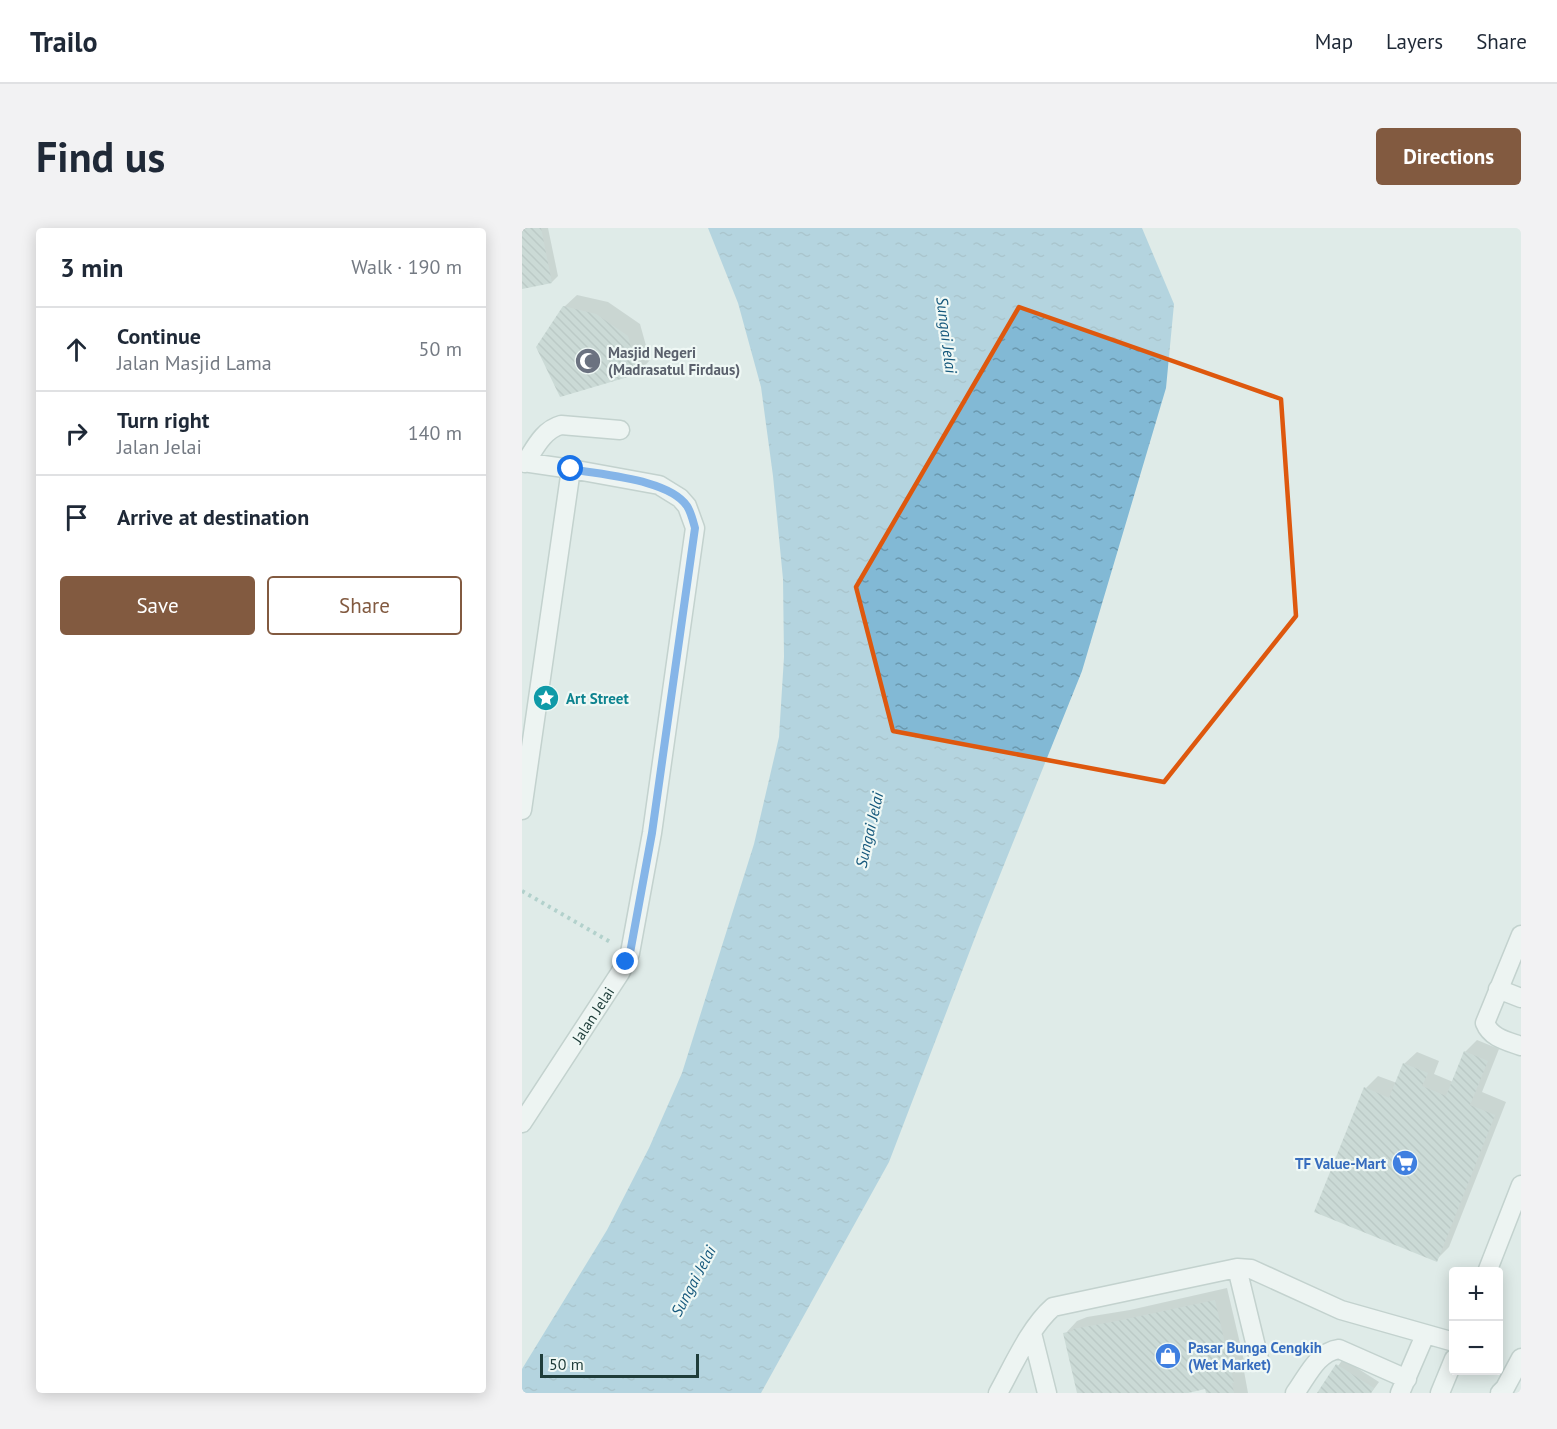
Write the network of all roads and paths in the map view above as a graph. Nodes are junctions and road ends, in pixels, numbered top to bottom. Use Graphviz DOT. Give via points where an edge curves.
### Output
graph roads {
  1 [pos="620,430"];
  2 [pos="524,463"];
  3 [pos="571,469"];
  4 [pos="522,810"];
  5 [pos="522,891"];
  6 [pos="1521,936"];
  7 [pos="630,953"];
  8 [pos="1498,989"];
  9 [pos="1521,998"];
  10 [pos="1521,1046"];
  11 [pos="522,1123"];
  12 [pos="1519,1196"];
  13 [pos="1489,1267"];
  14 [pos="1237,1268"];
  15 [pos="1032,1333"];
  16 [pos="1425,1335"];
  17 [pos="1449,1341"];
  18 [pos="1521,1358"];
  19 [pos="1259,1359"];
  20 [pos="1449,1371"];
  21 [pos="1403,1386"];
  22 [pos="998,1393"];
  23 [pos="1047,1393"];
  24 [pos="1295,1393"];
  25 [pos="1440,1393"];
  26 [pos="1500,1393"];
  1 -- 2 [label="street" via="555,427 543,436"];
  2 -- 3 [label="street"];
  3 -- 4 [label="street"];
  3 -- 7 [label="street, Jalan Jelai" via="659,485 687,506 695,528 652,833"];
  5 -- 7 [label="path"];
  6 -- 8 [label="street"];
  7 -- 11 [label="street, Jalan Jelai"];
  8 -- 9 [label="street"];
  8 -- 10 [label="street" via="1485,1023 1489,1032"];
  12 -- 13 [label="street"];
  14 -- 15 [label="street" via="1059,1304 1045,1314"];
  14 -- 16 [label="street" via="1251,1269 1341,1310"];
  14 -- 19 [label="street"];
  15 -- 22 [label="street"];
  15 -- 23 [label="street"];
  16 -- 17 [label="street"];
  16 -- 21 [label="street"];
  18 -- 26 [label="street"];
  20 -- 25 [label="street"];
  21 -- 24 [label="street" via="1339,1348 1322,1355"];
}
